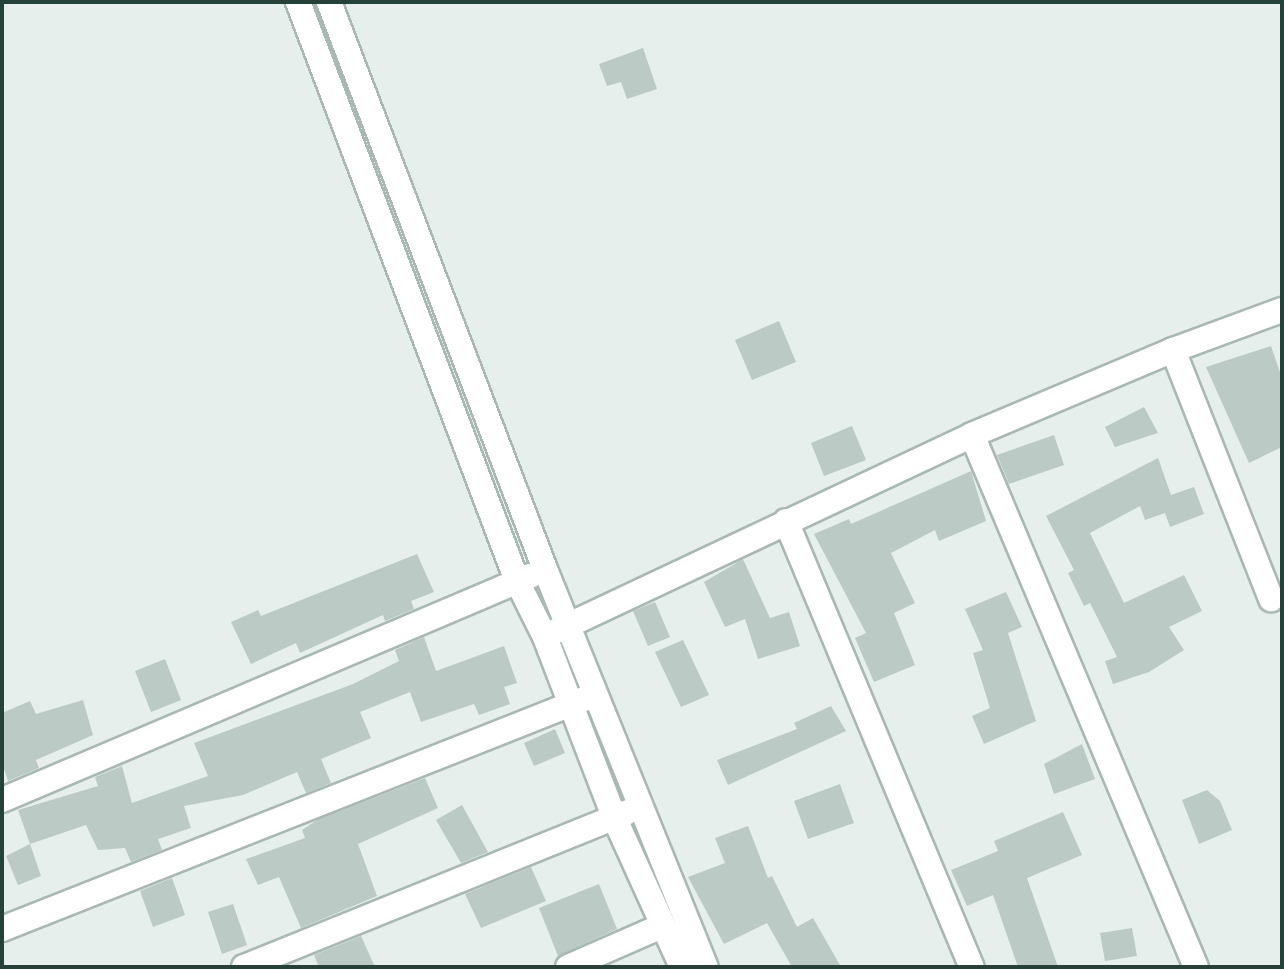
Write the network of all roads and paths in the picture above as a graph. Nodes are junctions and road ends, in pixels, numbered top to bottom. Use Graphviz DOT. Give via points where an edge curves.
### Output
graph roads {
  1 [pos="298,2"];
  2 [pos="329,2"];
  3 [pos="1282,310"];
  4 [pos="1173,350"];
  5 [pos="972,435"];
  6 [pos="786,521"];
  7 [pos="545,569"];
  8 [pos="517,581"];
  9 [pos="1271,599"];
  10 [pos="568,625"];
  11 [pos="545,637"];
  12 [pos="596,694"];
  13 [pos="571,705"];
  14 [pos="2,800"];
  15 [pos="642,808"];
  16 [pos="614,817"];
  17 [pos="662,926"];
  18 [pos="2,929"];
  19 [pos="244,967"];
  20 [pos="568,967"];
  21 [pos="682,967"];
  22 [pos="706,967"];
  23 [pos="972,967"];
  24 [pos="1196,967"];
  1 -- 8 [label="street"];
  2 -- 7 [label="street"];
  3 -- 4 [label="street"];
  4 -- 5 [label="street"];
  4 -- 9 [label="street"];
  5 -- 6 [label="street"];
  5 -- 24 [label="street"];
  6 -- 10 [label="street"];
  6 -- 23 [label="street"];
  7 -- 8 [label="street"];
  7 -- 10 [label="street"];
  8 -- 11 [label="street"];
  8 -- 14 [label="street"];
  10 -- 11 [label="street"];
  10 -- 12 [label="street"];
  11 -- 13 [label="street"];
  12 -- 13 [label="street"];
  12 -- 15 [label="street"];
  13 -- 16 [label="street"];
  13 -- 18 [label="street"];
  15 -- 16 [label="street"];
  15 -- 22 [label="street"];
  16 -- 17 [label="street"];
  16 -- 19 [label="street"];
  17 -- 20 [label="street"];
  17 -- 21 [label="street"];
}
